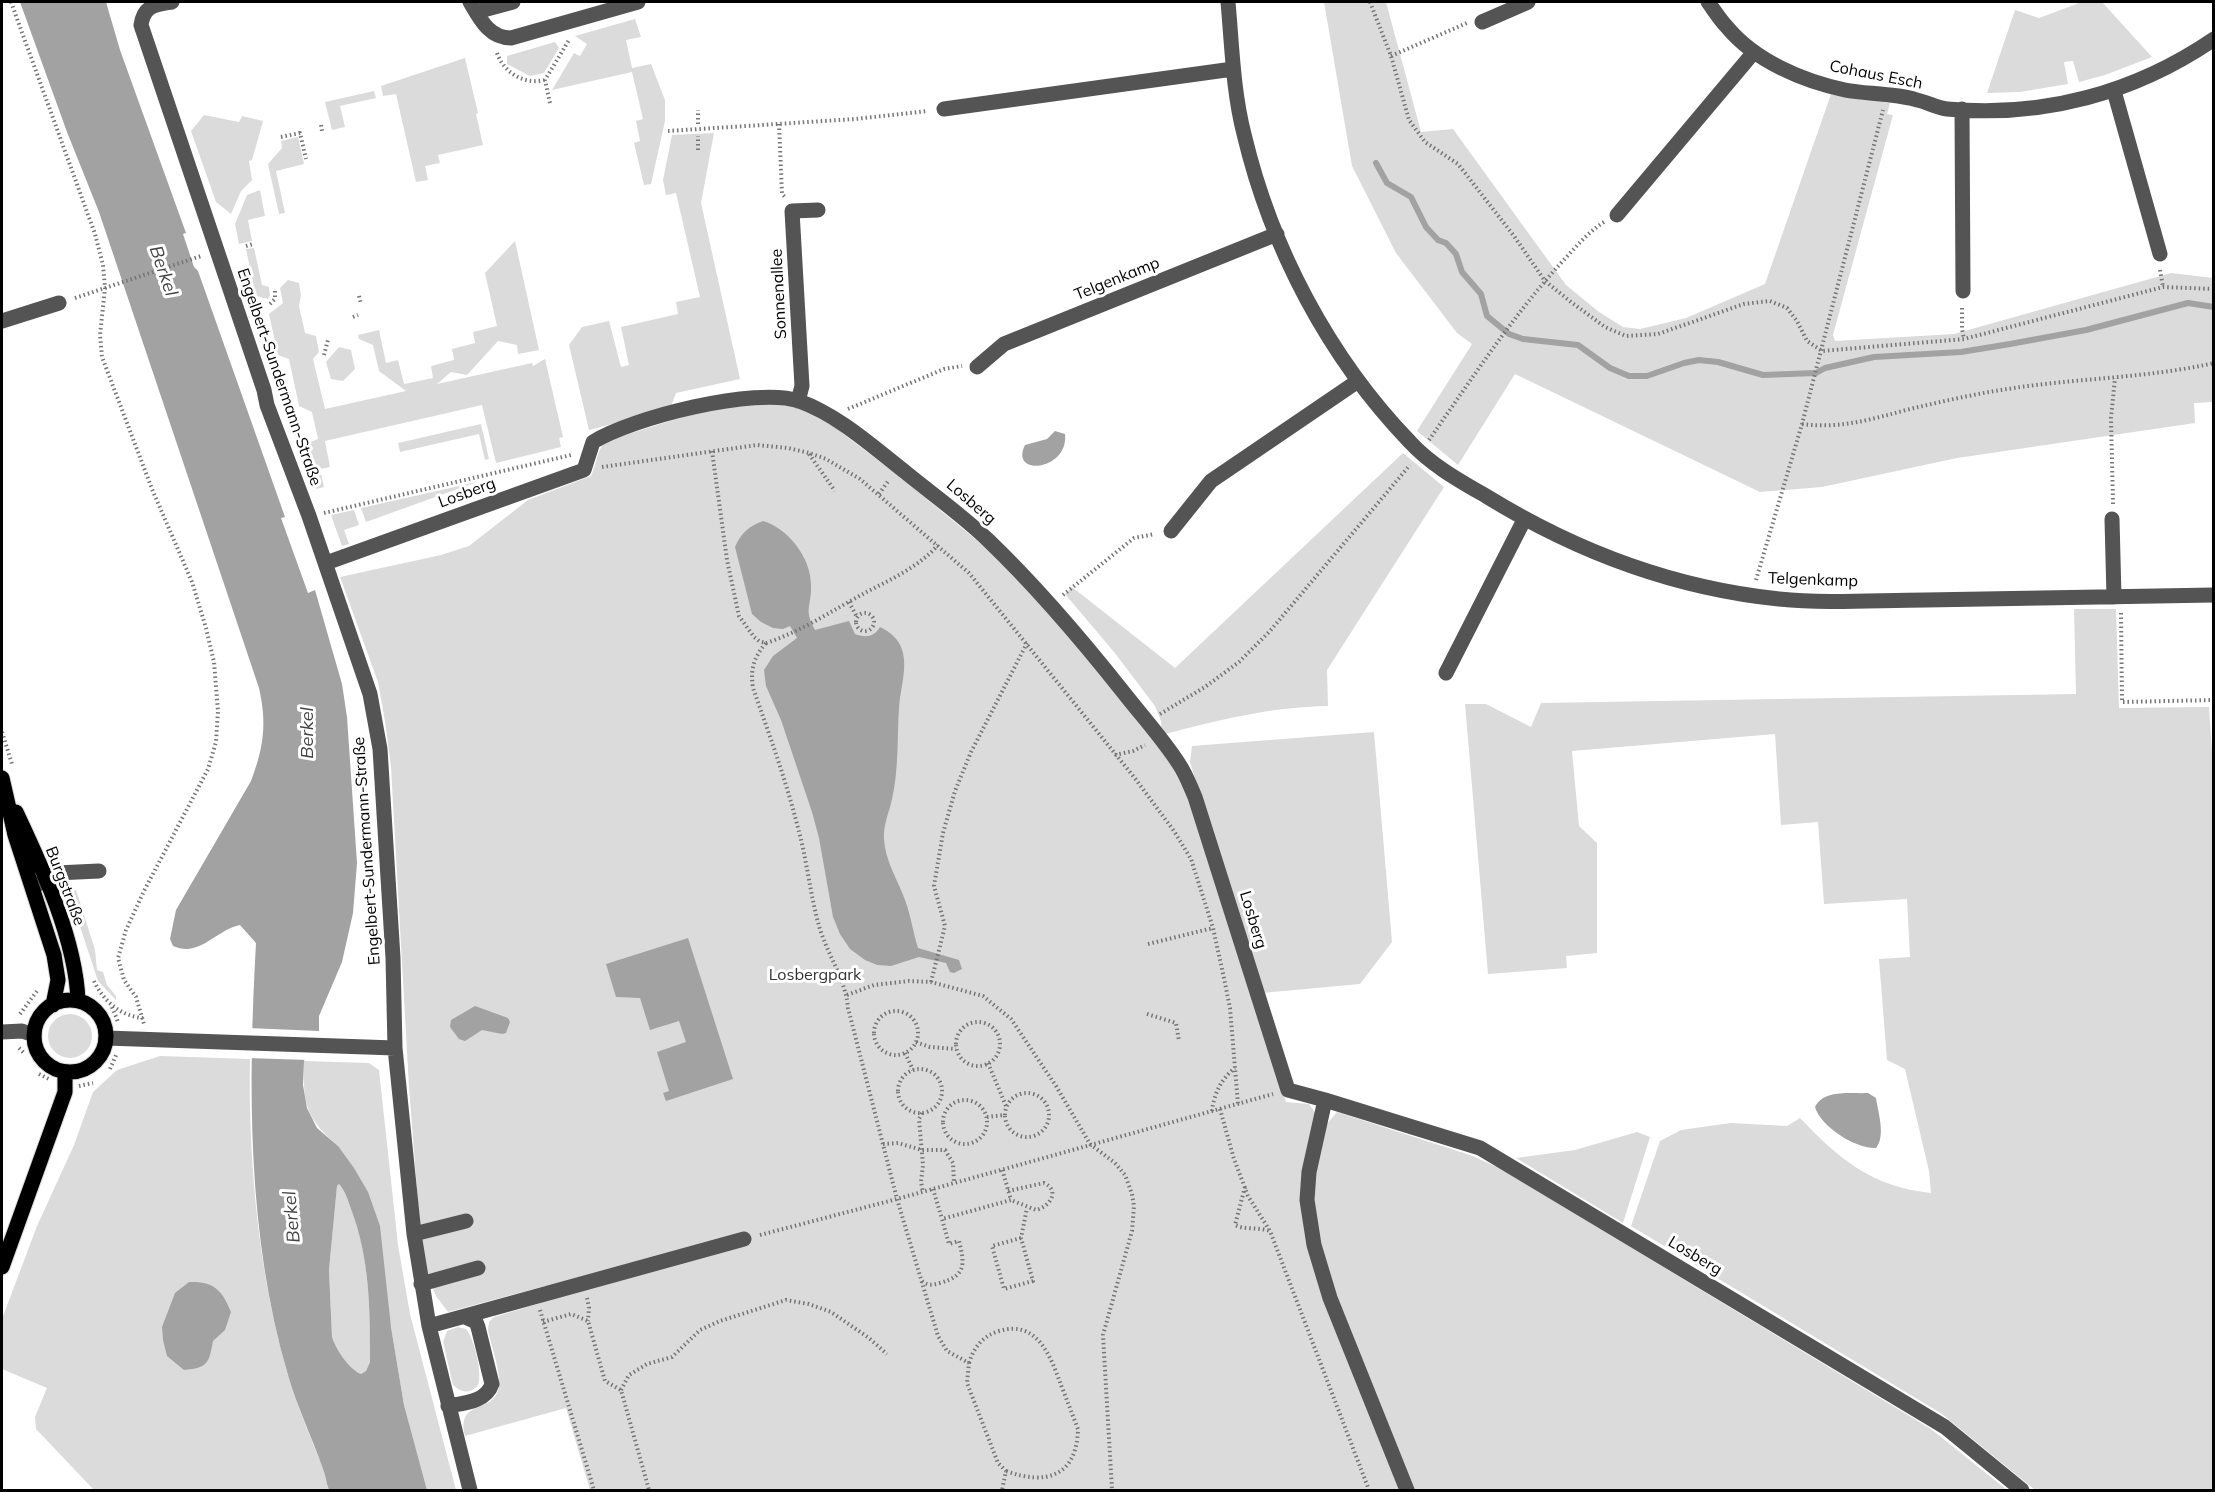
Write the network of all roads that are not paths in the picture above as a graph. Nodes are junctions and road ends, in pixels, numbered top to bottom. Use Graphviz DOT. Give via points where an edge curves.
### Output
graph roads {
  1 [pos="172,2"];
  2 [pos="513,2"];
  3 [pos="638,2"];
  4 [pos="1228,2"];
  5 [pos="1528,2"];
  6 [pos="1708,2"];
  7 [pos="473,7"];
  8 [pos="1482,22"];
  9 [pos="2214,39"];
  10 [pos="1754,52"];
  11 [pos="1233,69"];
  12 [pos="2114,91"];
  13 [pos="944,109"];
  14 [pos="1962,109"];
  15 [pos="818,210"];
  16 [pos="1617,215"];
  17 [pos="1277,234"];
  18 [pos="2160,254"];
  19 [pos="1963,291"];
  20 [pos="58,303"];
  21 [pos="2,321"];
  22 [pos="977,367"];
  23 [pos="1358,381"];
  24 [pos="798,401"];
  25 [pos="2112,519"];
  26 [pos="1524,520"];
  27 [pos="1171,531"];
  28 [pos="326,563"];
  29 [pos="2214,595"];
  30 [pos="2117,597"];
  31 [pos="1446,673"];
  32 [pos="3,783"];
  33 [pos="99,871"];
  34 [pos="39,884"];
  35 [pos="78,1001"];
  36 [pos="53,1005"];
  37 [pos="2,1032"];
  38 [pos="34,1035"];
  39 [pos="106,1038"];
  40 [pos="395,1048"];
  41 [pos="65,1072"];
  42 [pos="1324,1100"];
  43 [pos="466,1221"];
  44 [pos="414,1234"];
  45 [pos="744,1239"];
  46 [pos="2,1267"];
  47 [pos="478,1268"];
  48 [pos="421,1284"];
  49 [pos="465,1317"];
  50 [pos="429,1326"];
  51 [pos="448,1406"];
  52 [pos="470,1491"];
  53 [pos="1407,1491"];
  54 [pos="2022,1491"];
  1 -- 28 [label="street, Engelbert-Sundermann-Straße" via="148,8 141,25 278,437"];
  2 -- 7 [label="street"];
  3 -- 7 [label="street" via="511,38 491,33"];
  4 -- 11 [label="street, Telgenkamp"];
  5 -- 8 [label="street"];
  6 -- 10 [label="street, Cohaus Esch" via="1727,28"];
  9 -- 12 [label="street, Cohaus Esch" via="2153,75"];
  10 -- 14 [label="street, Cohaus Esch" via="1812,81 1843,90"];
  10 -- 16 [label="street"];
  11 -- 13 [label="street"];
  11 -- 17 [label="street, Telgenkamp" via="1243,132"];
  12 -- 14 [label="street, Cohaus Esch" via="2038,107"];
  12 -- 18 [label="street"];
  14 -- 19 [label="street"];
  15 -- 24 [label="street, Sonnenallee" via="792,211 801,386"];
  17 -- 22 [label="street, Telgenkamp" via="1004,344"];
  17 -- 23 [label="street, Telgenkamp" via="1328,338"];
  20 -- 21 [label="street"];
  23 -- 26 [label="street, Telgenkamp" via="1410,443 1455,478"];
  23 -- 27 [label="street" via="1211,481"];
  24 -- 28 [label="street, Losberg" via="780,397 723,401 618,428 593,442 584,470"];
  24 -- 42 [label="street, Losberg" via="862,438 988,540 1094,655 1180,765 1196,797 1288,1090"];
  25 -- 30 [label="street"];
  26 -- 30 [label="street, Telgenkamp" via="1645,572 1780,599"];
  26 -- 31 [label="street"];
  28 -- 40 [label="street, Engelbert-Sundermann-Straße" via="370,693 380,749"];
  29 -- 30 [label="street, Telgenkamp"];
  32 -- 34 [label="main road, Burgstraße"];
  33 -- 34 [label="street" via="56,873"];
  34 -- 35 [label="main road, Burgstraße" via="57,907 77,978"];
  34 -- 36 [label="main road, Burgstraße" via="57,980"];
  35 -- 36 [label="main road"];
  35 -- 39 [label="main road" via="99,1015"];
  36 -- 38 [label="main road" via="43,1012"];
  37 -- 38 [label="street"];
  38 -- 41 [label="main road" via="42,1059"];
  39 -- 40 [label="street"];
  39 -- 41 [label="main road" via="102,1053 93,1064 80,1071"];
  40 -- 44 [label="street, Engelbert-Sundermann-Straße"];
  41 -- 46 [label="main road" via="65,1092"];
  42 -- 53 [label="street" via="1307,1200 1314,1245 1330,1298"];
  42 -- 54 [label="street, Losberg" via="1480,1148 1945,1427"];
  43 -- 44 [label="street"];
  44 -- 48 [label="street, Engelbert-Sundermann-Straße"];
  45 -- 49 [label="street"];
  47 -- 48 [label="street"];
  48 -- 50 [label="street, Engelbert-Sundermann-Straße"];
  49 -- 50 [label="street"];
  49 -- 51 [label="street" via="478,1327 492,1384 484,1396"];
  50 -- 51 [label="street, Engelbert-Sundermann-Straße"];
  51 -- 52 [label="street, Engelbert-Sundermann-Straße"];
}
